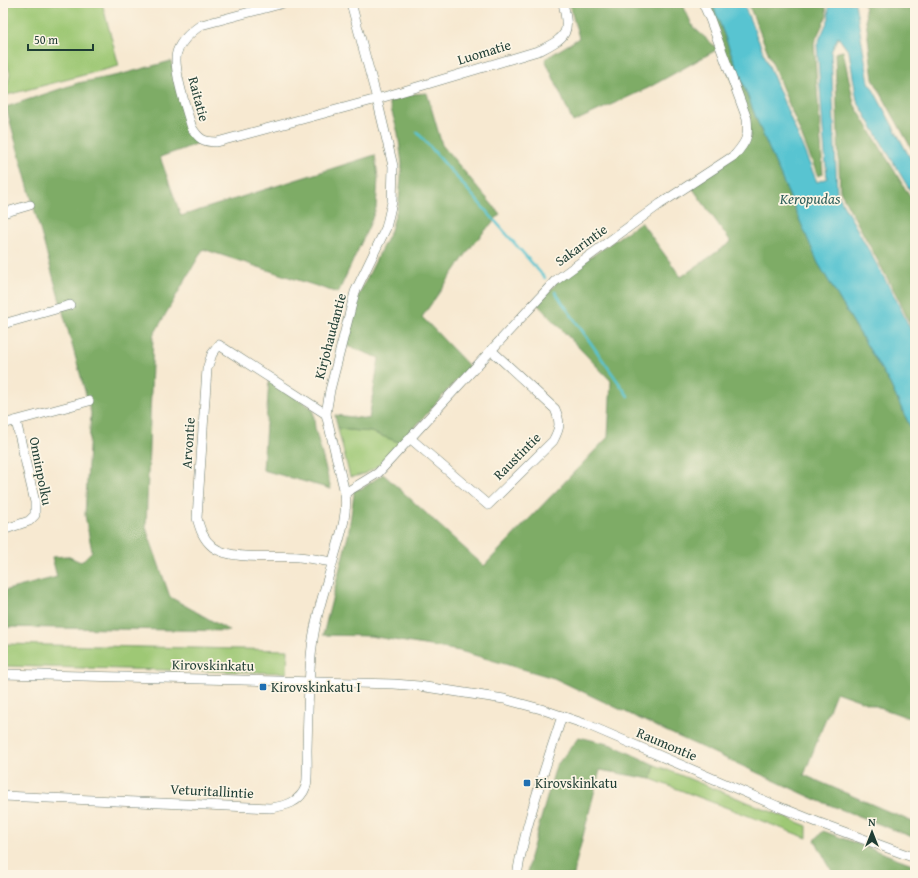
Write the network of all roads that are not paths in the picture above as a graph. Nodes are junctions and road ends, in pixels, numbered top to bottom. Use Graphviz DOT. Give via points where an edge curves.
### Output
graph roads {
  1 [pos="284,3"];
  2 [pos="350,3"];
  3 [pos="563,3"];
  4 [pos="703,3"];
  5 [pos="377,99"];
  6 [pos="30,205"];
  7 [pos="3,214"];
  8 [pos="70,305"];
  9 [pos="3,324"];
  10 [pos="491,350"];
  11 [pos="89,401"];
  12 [pos="326,414"];
  13 [pos="16,421"];
  14 [pos="3,424"];
  15 [pos="411,439"];
  16 [pos="345,493"];
  17 [pos="3,530"];
  18 [pos="332,562"];
  19 [pos="3,674"];
  20 [pos="308,681"];
  21 [pos="562,716"];
  22 [pos="3,796"];
  23 [pos="915,858"];
  24 [pos="517,875"];
  1 -- 5 [label="street, Raitatie" via="201,25 181,44 176,67 192,128 197,136 206,142 217,142"];
  2 -- 5 [label="street, Kirjohaudantie"];
  3 -- 5 [label="street, Luomatie" via="567,20 566,32 558,41 541,50"];
  4 -- 10 [label="street, Sakarintie" via="747,120 748,137 745,145 735,155 660,204 555,281"];
  5 -- 12 [label="street, Kirjohaudantie" via="393,166 392,202 386,228 355,292"];
  6 -- 7 [label="street"];
  8 -- 9 [label="street"];
  10 -- 15 [label="street, Sakarintie"];
  10 -- 15 [label="street, Raustintie" via="555,409 560,420 559,430 553,441 488,505"];
  11 -- 13 [label="street"];
  12 -- 16 [label="street, Kirjohaudantie"];
  12 -- 18 [label="street, Arvontie" via="219,345 212,354 207,369 196,518 207,541 214,548 226,553 244,556 299,557"];
  13 -- 14 [label="street"];
  13 -- 17 [label="street, Onninpolku" via="35,502 35,515 29,521"];
  15 -- 16 [label="street, Sakarintie" via="378,473"];
  16 -- 18 [label="street, Kirjohaudantie" via="344,518"];
  18 -- 20 [label="street, Kirjohaudantie" via="312,645"];
  19 -- 20 [label="street, Kirovskinkatu"];
  20 -- 21 [label="street, Kirovskinkatu" via="419,686 504,699"];
  20 -- 22 [label="street, Veturitallintie" via="306,786 296,800 284,806 270,808"];
  21 -- 23 [label="street, Raumontie" via="818,822"];
  21 -- 24 [label="street" via="537,791"];
}
